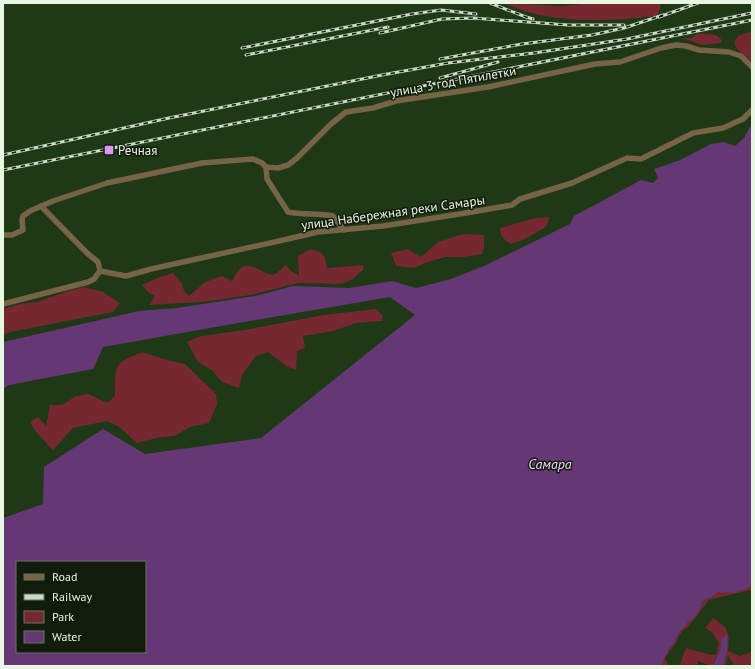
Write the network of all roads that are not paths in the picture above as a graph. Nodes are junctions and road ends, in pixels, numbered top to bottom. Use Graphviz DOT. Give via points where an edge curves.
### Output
graph roads {
  1 [pos="752,67"];
  2 [pos="751,109"];
  3 [pos="266,167"];
  4 [pos="41,206"];
  5 [pos="344,230"];
  6 [pos="3,235"];
  7 [pos="100,271"];
  8 [pos="3,304"];
  1 -- 3 [label="street, улица 3 год Пятилетки" via="741,56 729,52 676,45 620,62 595,64 488,87 396,100 373,108 346,112 288,165 278,168"];
  2 -- 5 [label="street, улица Набережная реки Самары" via="743,119 723,128 693,133 641,159 627,158 572,183 520,199 512,205 466,214"];
  3 -- 4 [label="street, улица 3 год Пятилетки" via="253,160 202,163 107,183"];
  3 -- 5 [label="street" via="267,179 288,212 333,216"];
  4 -- 6 [label="street, улица 3 год Пятилетки" via="23,216 23,230 12,235"];
  4 -- 7 [label="street" via="98,262"];
  5 -- 7 [label="street, улица Набережная реки Самары" via="318,232 126,276"];
  7 -- 8 [label="street" via="88,282"];
}
